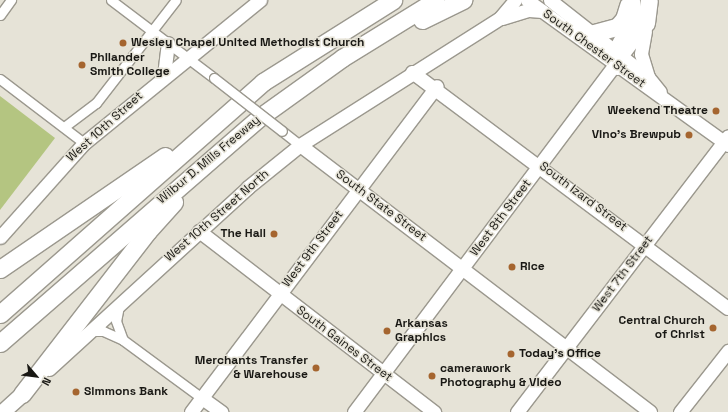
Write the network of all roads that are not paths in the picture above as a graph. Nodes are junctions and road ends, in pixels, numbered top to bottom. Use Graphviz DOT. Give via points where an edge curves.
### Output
graph roads {
  1 [pos="11,0"];
  2 [pos="111,0"];
  3 [pos="176,0"];
  4 [pos="260,0"];
  5 [pos="380,0"];
  6 [pos="393,0"];
  7 [pos="436,0"];
  8 [pos="463,0"];
  9 [pos="515,0"];
  10 [pos="527,0"];
  11 [pos="550,0"];
  12 [pos="630,0"];
  13 [pos="649,0"];
  14 [pos="542,11"];
  15 [pos="0,15"];
  16 [pos="500,18"];
  17 [pos="646,23"];
  18 [pos="152,31"];
  19 [pos="594,33"];
  20 [pos="168,43"];
  21 [pos="315,46"];
  22 [pos="187,58"];
  23 [pos="342,58"];
  24 [pos="619,58"];
  25 [pos="430,61"];
  26 [pos="412,72"];
  27 [pos="164,75"];
  28 [pos="648,77"];
  29 [pos="0,79"];
  30 [pos="437,86"];
  31 [pos="663,95"];
  32 [pos="213,124"];
  33 [pos="64,127"];
  34 [pos="322,129"];
  35 [pos="231,141"];
  36 [pos="726,141"];
  37 [pos="84,143"];
  38 [pos="300,145"];
  39 [pos="317,158"];
  40 [pos="542,166"];
  41 [pos="359,190"];
  42 [pos="199,231"];
  43 [pos="0,237"];
  44 [pos="645,245"];
  45 [pos="0,269"];
  46 [pos="463,269"];
  47 [pos="81,271"];
  48 [pos="279,294"];
  49 [pos="121,301"];
  50 [pos="728,308"];
  51 [pos="3,311"];
  52 [pos="89,331"];
  53 [pos="123,340"];
  54 [pos="0,343"];
  55 [pos="566,348"];
  56 [pos="728,351"];
  57 [pos="0,355"];
  58 [pos="384,374"];
  59 [pos="22,394"];
  60 [pos="202,398"];
  61 [pos="2,412"];
  62 [pos="190,412"];
  63 [pos="221,412"];
  64 [pos="354,412"];
  65 [pos="434,412"];
  66 [pos="517,412"];
  67 [pos="650,412"];
  68 [pos="680,412"];
  1 -- 15 [label="street"];
  2 -- 18 [label="street, South State Street"];
  3 -- 18 [label="street"];
  4 -- 22 [label="main road, West 10th Street"];
  5 -- 21 [label="highway"];
  6 -- 21 [label="highway, Wilbur D. Mills Freeway"];
  7 -- 23 [label="highway, Wilbur D. Mills Freeway"];
  8 -- 23 [label="highway"];
  9 -- 16 [label="main road"];
  10 -- 14 [label="main road, South Chester Street"];
  11 -- 19 [label="main road, South Chester Street"];
  12 -- 19 [label="highway" via="624,19 617,27"];
  12 -- 24 [label="highway" via="633,20"];
  13 -- 17 [label="highway"];
  14 -- 16 [label="main road" via="529,10"];
  14 -- 24 [label="main road, South Chester Street"];
  16 -- 25 [label="main road"];
  17 -- 24 [label="main road, West 8th Street"];
  17 -- 28 [label="main road" via="641,54"];
  18 -- 20 [label="street, South State Street"];
  18 -- 33 [label="street" via="96,103"];
  19 -- 24 [label="main road, South Chester Street"];
  20 -- 22 [label="street, South State Street"];
  20 -- 27 [label="main road"];
  21 -- 32 [label="highway, Wilbur D. Mills Freeway" via="263,82"];
  22 -- 27 [label="main road, West 10th Street"];
  22 -- 38 [label="street, South State Street, bridge"];
  23 -- 35 [label="highway, Wilbur D. Mills Freeway"];
  24 -- 28 [label="main road, South Chester Street"];
  24 -- 31 [label="main road, South Chester Street" via="640,84"];
  24 -- 40 [label="main road, West 8th Street"];
  25 -- 26 [label="main road, West 10th Street North"];
  25 -- 30 [label="main road" via="431,74"];
  26 -- 30 [label="main road, South Izard Street"];
  26 -- 34 [label="main road, West 10th Street North"];
  27 -- 37 [label="main road, West 10th Street"];
  28 -- 31 [label="main road, South Chester Street"];
  29 -- 33 [label="street"];
  30 -- 40 [label="main road, South Izard Street"];
  30 -- 41 [label="main road, West 9th Street"];
  31 -- 36 [label="main road, South Chester Street"];
  32 -- 45 [label="highway"];
  32 -- 51 [label="highway, Wilbur D. Mills Freeway"];
  33 -- 37 [label="street"];
  34 -- 38 [label="main road, West 10th Street North"];
  34 -- 39 [label="main road"];
  35 -- 47 [label="highway, Wilbur D. Mills Freeway"];
  35 -- 59 [label="highway" via="148,231"];
  36 -- 44 [label="main road, West 7th Street"];
  37 -- 43 [label="main road, West 10th Street"];
  38 -- 39 [label="main road, South State Street"];
  38 -- 42 [label="main road, West 10th Street North"];
  39 -- 41 [label="main road, South State Street"];
  40 -- 44 [label="main road, South Izard Street"];
  40 -- 46 [label="main road, West 8th Street"];
  41 -- 46 [label="main road, South State Street"];
  41 -- 48 [label="main road, West 9th Street"];
  42 -- 48 [label="main road, South Gaines Street"];
  42 -- 49 [label="main road, West 10th Street North"];
  44 -- 50 [label="main road, South Izard Street"];
  44 -- 55 [label="main road, West 7th Street"];
  46 -- 55 [label="main road, South State Street"];
  46 -- 58 [label="main road, West 8th Street"];
  47 -- 54 [label="highway, Wilbur D. Mills Freeway"];
  47 -- 57 [label="highway"];
  48 -- 58 [label="main road, South Gaines Street"];
  48 -- 60 [label="main road, West 9th Street"];
  49 -- 52 [label="main road, West 10th Street North"];
  49 -- 53 [label="street" via="116,321"];
  52 -- 53 [label="street" via="103,331"];
  52 -- 59 [label="main road, West 10th Street North"];
  53 -- 60 [label="street"];
  55 -- 66 [label="main road, West 7th Street"];
  55 -- 67 [label="main road, South State Street"];
  56 -- 68 [label="main road"];
  58 -- 64 [label="main road, West 8th Street"];
  58 -- 65 [label="main road, South Gaines Street"];
  59 -- 61 [label="main road"];
  60 -- 62 [label="main road, West 9th Street"];
  60 -- 63 [label="main road"];
}
